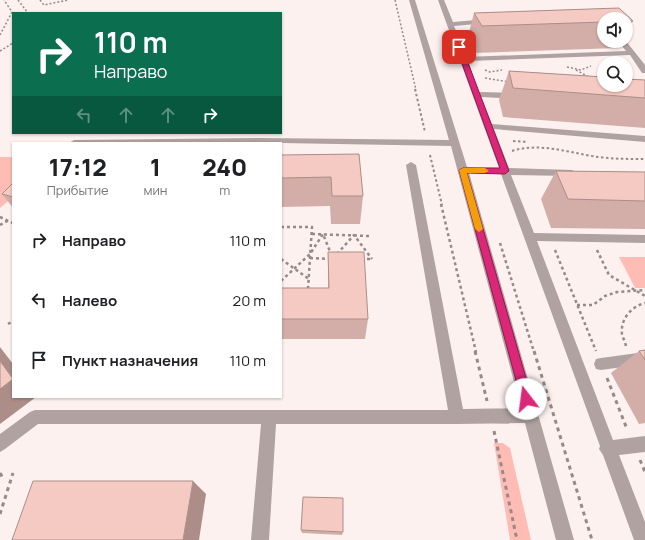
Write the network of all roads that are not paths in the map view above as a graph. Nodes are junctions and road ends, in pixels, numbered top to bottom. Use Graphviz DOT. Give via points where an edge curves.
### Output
graph roads {
  1 [pos="412,0"];
  2 [pos="441,0"];
  3 [pos="498,21"];
  4 [pos="450,24"];
  5 [pos="494,34"];
  6 [pos="454,35"];
  7 [pos="628,48"];
  8 [pos="632,53"];
  9 [pos="463,59"];
  10 [pos="645,71"];
  11 [pos="476,94"];
  12 [pos="523,96"];
  13 [pos="488,126"];
  14 [pos="645,139"];
  15 [pos="74,142"];
  16 [pos="455,143"];
  17 [pos="412,165"];
  18 [pos="463,170"];
  19 [pos="505,171"];
  20 [pos="583,173"];
  21 [pos="529,237"];
  22 [pos="645,239"];
  23 [pos="640,359"];
  24 [pos="601,364"];
  25 [pos="530,415"];
  26 [pos="269,417"];
  27 [pos="457,417"];
  28 [pos="0,444"];
  29 [pos="645,444"];
  30 [pos="607,449"];
  31 [pos="260,540"];
  32 [pos="565,540"];
  33 [pos="643,540"];
  1 -- 16 [label="street"];
  2 -- 4 [label="street"];
  3 -- 4 [label="street"];
  4 -- 6 [label="street"];
  5 -- 6 [label="street"];
  6 -- 9 [label="street"];
  7 -- 8 [label="street"];
  8 -- 9 [label="street"];
  8 -- 10 [label="street"];
  9 -- 11 [label="street"];
  11 -- 12 [label="street"];
  11 -- 13 [label="street"];
  13 -- 14 [label="street"];
  13 -- 19 [label="street"];
  15 -- 16 [label="street"];
  16 -- 18 [label="street"];
  17 -- 27 [label="street"];
  18 -- 19 [label="street"];
  18 -- 25 [label="street"];
  19 -- 20 [label="street"];
  19 -- 21 [label="street"];
  21 -- 22 [label="street"];
  21 -- 30 [label="street"];
  23 -- 24 [label="street"];
  25 -- 27 [label="street"];
  25 -- 32 [label="street"];
  26 -- 27 [label="street"];
  26 -- 28 [label="street" via="35,418"];
  26 -- 31 [label="street"];
  29 -- 30 [label="street"];
  30 -- 33 [label="street"];
}
